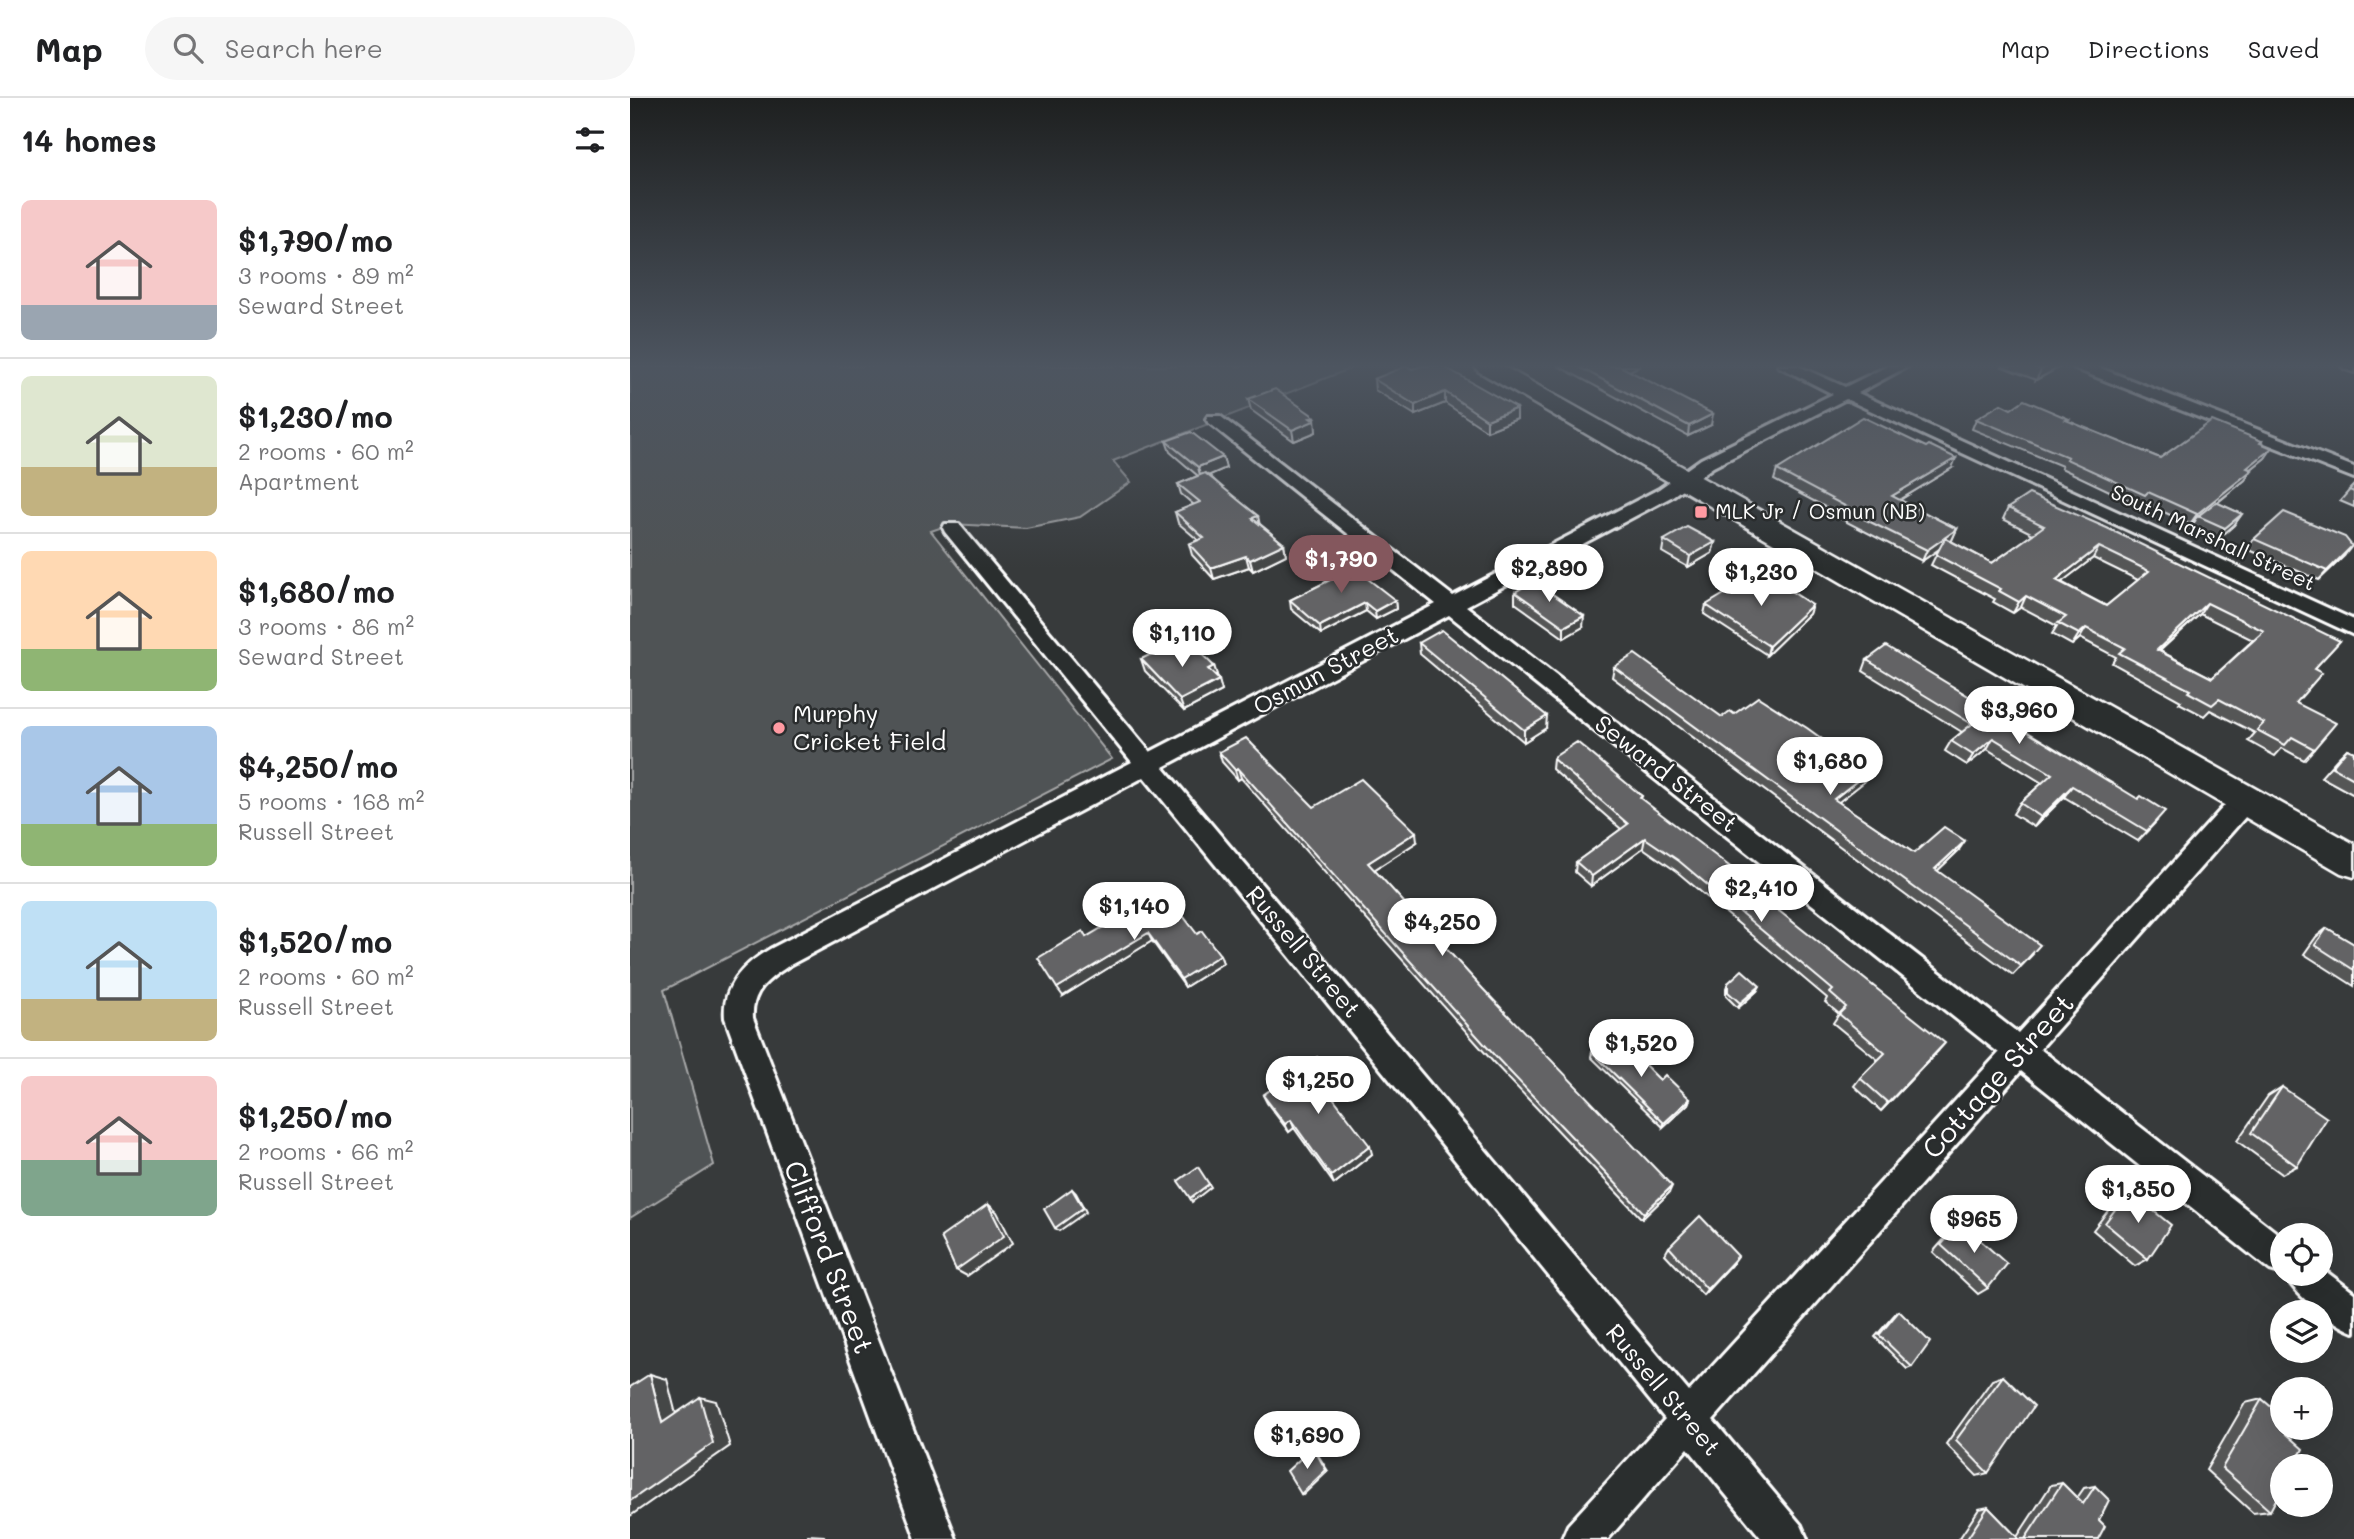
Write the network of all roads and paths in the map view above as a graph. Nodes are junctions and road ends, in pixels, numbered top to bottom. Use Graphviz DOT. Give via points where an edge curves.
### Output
graph roads {
  1 [pos="1232,433"];
  2 [pos="1603,433"];
  3 [pos="1766,433"];
  4 [pos="1932,433"];
  5 [pos="2254,433"];
  6 [pos="2354,472"];
  7 [pos="1683,479"];
  8 [pos="952,528"];
  9 [pos="1451,605"];
  10 [pos="2354,628"];
  11 [pos="1147,764"];
  12 [pos="2245,800"];
  13 [pos="2354,862"];
  14 [pos="753,976"];
  15 [pos="2019,1052"];
  16 [pos="2270,1249"];
  17 [pos="2317,1286"];
  18 [pos="2354,1315"];
  19 [pos="1689,1420"];
  20 [pos="936,1539"];
  21 [pos="1582,1539"];
  22 [pos="1787,1539"];
  1 -- 9 [label="street, Seward Street"];
  2 -- 7 [label="main road"];
  3 -- 7 [label="street, Osmun Street"];
  4 -- 10 [label="street, South Marshall Street"];
  5 -- 6 [label="street"];
  7 -- 9 [label="street, Osmun Street" via="1665,493"];
  7 -- 12 [label="main road"];
  8 -- 11 [label="street, Russell Street"];
  9 -- 11 [label="street, Osmun Street"];
  9 -- 15 [label="street, Seward Street"];
  11 -- 14 [label="street, Osmun Street" via="780,957"];
  11 -- 19 [label="street, Russell Street"];
  12 -- 13 [label="main road"];
  12 -- 15 [label="street, Cottage Street"];
  14 -- 20 [label="street, Clifford Street" via="739,998 739,1018"];
  15 -- 16 [label="street, Seward Street"];
  15 -- 19 [label="street, Cottage Street"];
  17 -- 18 [label="street"];
  19 -- 21 [label="street, Cottage Street"];
  19 -- 22 [label="street, Russell Street"];
}
